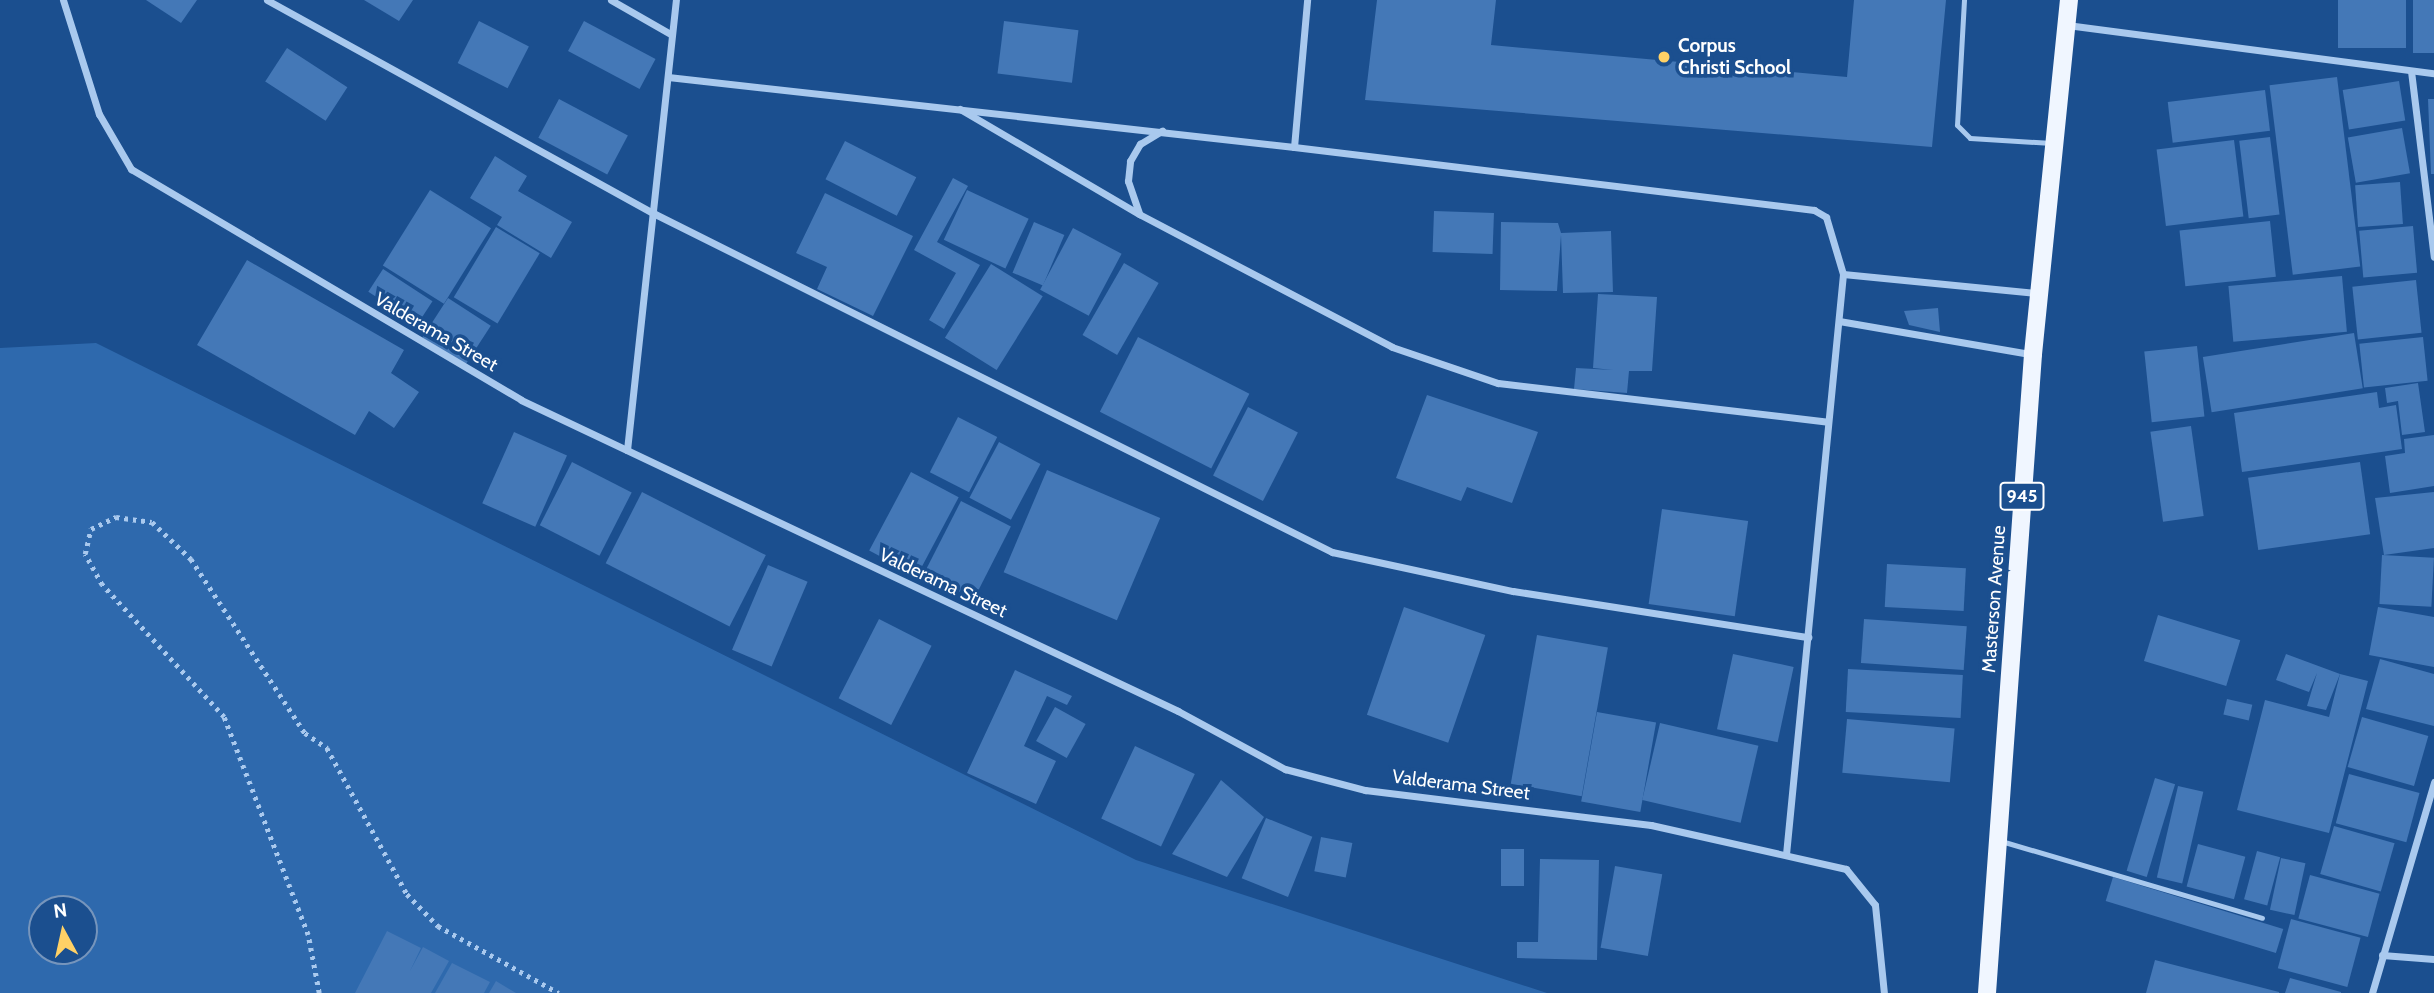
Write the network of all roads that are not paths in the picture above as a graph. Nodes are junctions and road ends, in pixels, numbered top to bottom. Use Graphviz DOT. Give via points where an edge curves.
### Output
graph roads {
  1 [pos="63,0"];
  2 [pos="267,0"];
  3 [pos="611,0"];
  4 [pos="676,0"];
  5 [pos="1307,0"];
  6 [pos="1964,0"];
  7 [pos="2069,0"];
  8 [pos="2066,24"];
  9 [pos="672,35"];
  10 [pos="2412,71"];
  11 [pos="2434,73"];
  12 [pos="668,77"];
  13 [pos="956,107"];
  14 [pos="1162,131"];
  15 [pos="2052,143"];
  16 [pos="1294,147"];
  17 [pos="655,214"];
  18 [pos="1139,214"];
  19 [pos="2434,254"];
  20 [pos="1843,274"];
  21 [pos="2038,293"];
  22 [pos="1839,321"];
  23 [pos="2032,355"];
  24 [pos="1828,422"];
  25 [pos="627,450"];
  26 [pos="1808,636"];
  27 [pos="2434,782"];
  28 [pos="2432,797"];
  29 [pos="1998,840"];
  30 [pos="1786,853"];
  31 [pos="2262,918"];
  32 [pos="2382,955"];
  33 [pos="2434,960"];
  34 [pos="1884,993"];
  35 [pos="1987,993"];
  36 [pos="2372,993"];
  1 -- 25 [label="street, Valderama Street" via="99,114 131,169 521,400"];
  2 -- 17 [label="street"];
  3 -- 9 [label="street"];
  4 -- 9 [label="street"];
  5 -- 16 [label="street"];
  6 -- 15 [label="lane" via="1957,125 1970,138"];
  7 -- 8 [label="main road, Masterson Avenue / 945"];
  8 -- 10 [label="street"];
  8 -- 15 [label="main road, Masterson Avenue / 945"];
  9 -- 12 [label="street"];
  10 -- 11 [label="street"];
  10 -- 19 [label="street"];
  12 -- 13 [label="street"];
  12 -- 17 [label="street"];
  13 -- 14 [label="street"];
  13 -- 18 [label="street"];
  14 -- 16 [label="street"];
  14 -- 18 [label="street" via="1140,144 1130,161 1128,181"];
  15 -- 21 [label="main road, Masterson Avenue / 945"];
  16 -- 20 [label="street" via="1814,210 1835,232"];
  17 -- 25 [label="street"];
  17 -- 26 [label="street" via="1332,552 1513,591"];
  18 -- 24 [label="street" via="1392,347 1498,383"];
  20 -- 21 [label="street"];
  20 -- 22 [label="street"];
  21 -- 23 [label="main road, Masterson Avenue / 945"];
  22 -- 23 [label="street"];
  22 -- 24 [label="street"];
  23 -- 29 [label="main road, Masterson Avenue / 945"];
  24 -- 26 [label="street"];
  25 -- 30 [label="street, Valderama Street" via="1178,711 1285,769 1365,790 1651,825"];
  26 -- 30 [label="street"];
  27 -- 28 [label="street"];
  28 -- 32 [label="street"];
  29 -- 31 [label="lane"];
  29 -- 35 [label="main road, Masterson Avenue / 945"];
  30 -- 34 [label="street, Valderama Street" via="1822,859 1863,883 1881,926"];
  32 -- 33 [label="street"];
  32 -- 36 [label="street"];
}
